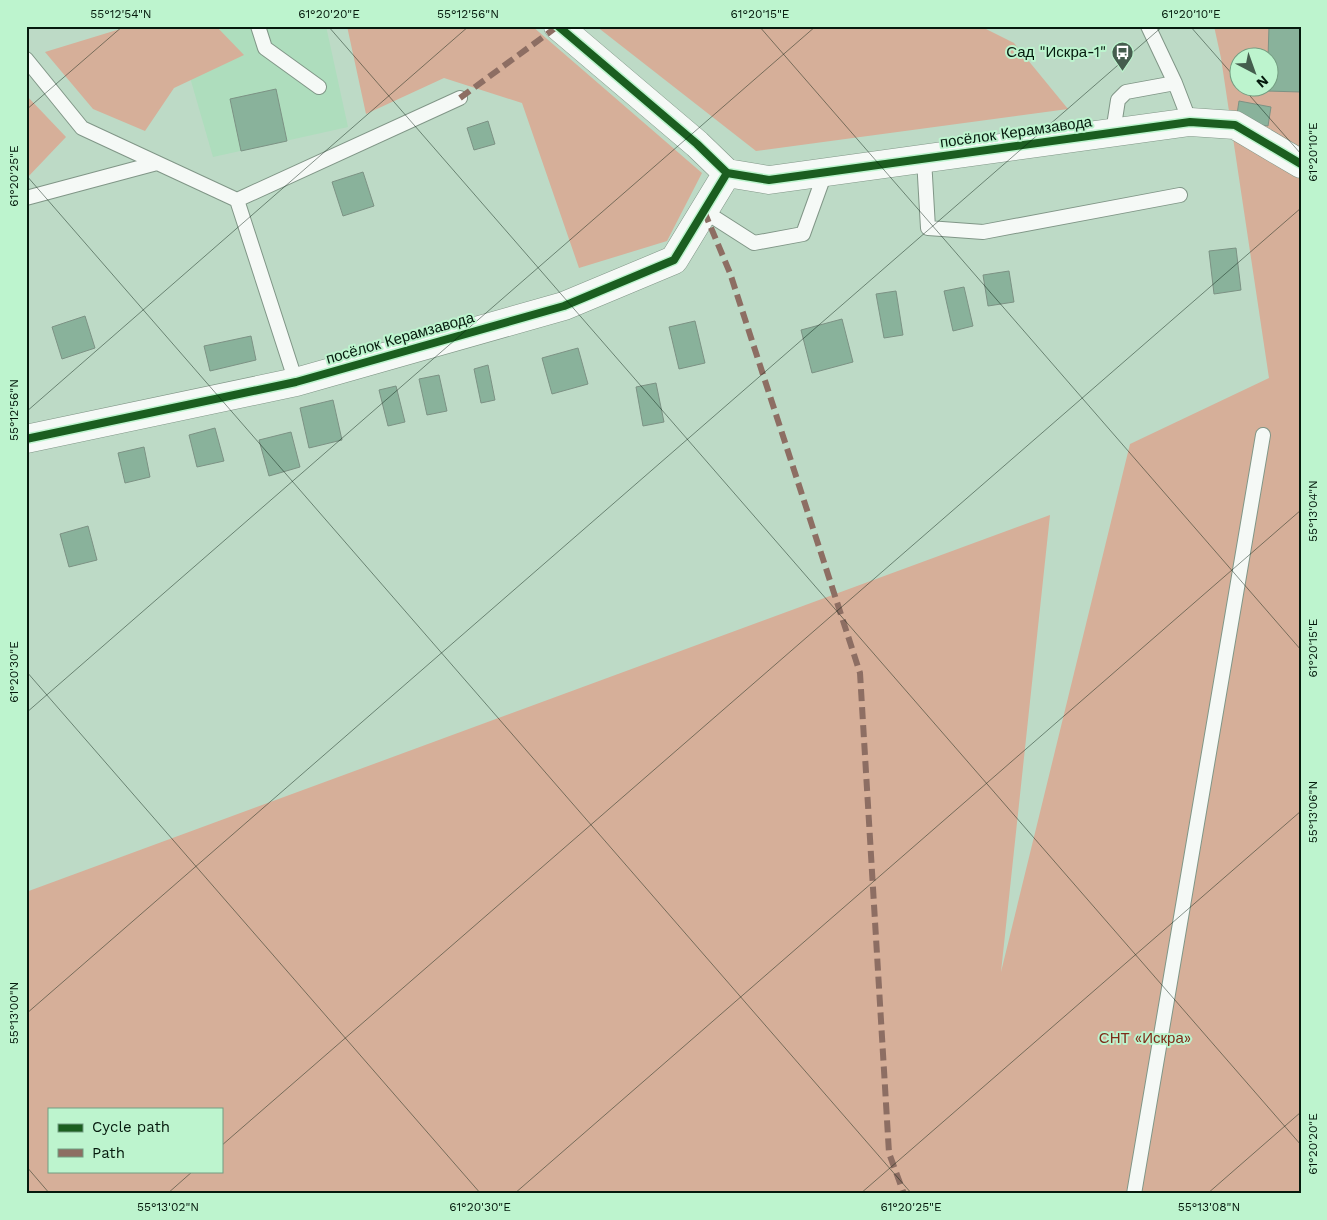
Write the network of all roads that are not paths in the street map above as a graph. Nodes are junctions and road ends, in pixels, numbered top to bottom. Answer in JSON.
{"nodes":[{"id":1,"x":258,"y":26,"type":"edge"},
{"id":2,"x":558,"y":26,"type":"edge"},
{"id":3,"x":1148,"y":26,"type":"edge"},
{"id":4,"x":26,"y":59,"type":"edge"},
{"id":5,"x":1175,"y":83,"type":"junction"},
{"id":6,"x":319,"y":87,"type":"dead end"},
{"id":7,"x":460,"y":98,"type":"dead end"},
{"id":8,"x":1190,"y":122,"type":"junction"},
{"id":9,"x":1113,"y":132,"type":"junction"},
{"id":10,"x":924,"y":159,"type":"junction"},
{"id":11,"x":157,"y":163,"type":"junction"},
{"id":12,"x":1301,"y":164,"type":"edge"},
{"id":13,"x":825,"y":172,"type":"junction"},
{"id":14,"x":727,"y":173,"type":"junction"},
{"id":15,"x":1180,"y":195,"type":"dead end"},
{"id":16,"x":26,"y":198,"type":"edge"},
{"id":17,"x":237,"y":200,"type":"junction"},
{"id":18,"x":704,"y":210,"type":"junction"},
{"id":19,"x":296,"y":382,"type":"junction"},
{"id":20,"x":1263,"y":435,"type":"dead end"},
{"id":21,"x":26,"y":439,"type":"edge"},
{"id":22,"x":1134,"y":1194,"type":"edge"}],
"edges":[{"from":1,"to":6,"type":"lane"},
{"from":2,"to":14,"type":"street"},
{"from":3,"to":5,"type":"lane"},
{"from":4,"to":11,"type":"lane"},
{"from":5,"to":8,"type":"lane"},
{"from":5,"to":9,"type":"lane"},
{"from":7,"to":17,"type":"lane"},
{"from":8,"to":9,"type":"street","name":"посёлок Керамзавода"},
{"from":8,"to":12,"type":"street","name":"посёлок Керамзавода"},
{"from":9,"to":10,"type":"street","name":"посёлок Керамзавода"},
{"from":10,"to":13,"type":"street","name":"посёлок Керамзавода"},
{"from":10,"to":15,"type":"lane"},
{"from":11,"to":16,"type":"lane"},
{"from":11,"to":17,"type":"lane"},
{"from":13,"to":14,"type":"street","name":"посёлок Керамзавода"},
{"from":13,"to":18,"type":"lane"},
{"from":14,"to":18,"type":"street","name":"посёлок Керамзавода"},
{"from":17,"to":19,"type":"lane"},
{"from":18,"to":19,"type":"street","name":"посёлок Керамзавода"},
{"from":19,"to":21,"type":"street","name":"посёлок Керамзавода"},
{"from":20,"to":22,"type":"lane"}]}
